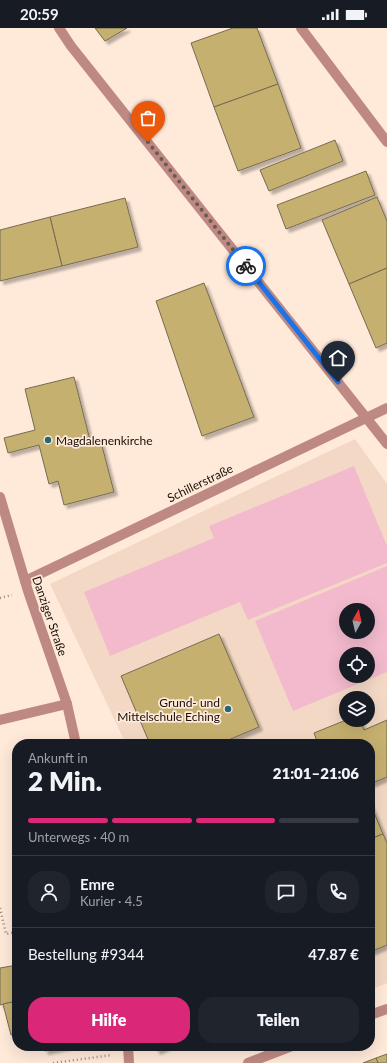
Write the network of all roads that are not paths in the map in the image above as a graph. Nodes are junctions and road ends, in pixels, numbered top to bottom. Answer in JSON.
{"nodes":[{"id":1,"x":60,"y":28,"type":"edge"},
{"id":2,"x":301,"y":28,"type":"edge"},
{"id":3,"x":387,"y":142,"type":"edge"},
{"id":4,"x":387,"y":408,"type":"edge"},
{"id":5,"x":366,"y":417,"type":"junction"},
{"id":6,"x":387,"y":444,"type":"edge"},
{"id":7,"x":0,"y":497,"type":"edge"},
{"id":8,"x":25,"y":581,"type":"junction"},
{"id":9,"x":67,"y":704,"type":"junction"},
{"id":10,"x":0,"y":720,"type":"edge"},
{"id":11,"x":75,"y":739,"type":"edge"},
{"id":12,"x":387,"y":1009,"type":"edge"},
{"id":13,"x":375,"y":1013,"type":"edge"},
{"id":14,"x":279,"y":1051,"type":"edge"},
{"id":15,"x":248,"y":1063,"type":"edge"}],
"edges":[{"from":1,"to":5,"type":"street"},
{"from":2,"to":3,"type":"street"},
{"from":4,"to":5,"type":"street","name":"Schillerstraße"},
{"from":5,"to":6,"type":"street"},
{"from":5,"to":8,"type":"street","name":"Schillerstraße"},
{"from":7,"to":8,"type":"street","name":"Danziger Straße"},
{"from":8,"to":9,"type":"street","name":"Danziger Straße"},
{"from":9,"to":10,"type":"street"},
{"from":9,"to":11,"type":"street","name":"Danziger Straße"},
{"from":12,"to":13,"type":"street"},
{"from":14,"to":15,"type":"street"}]}
